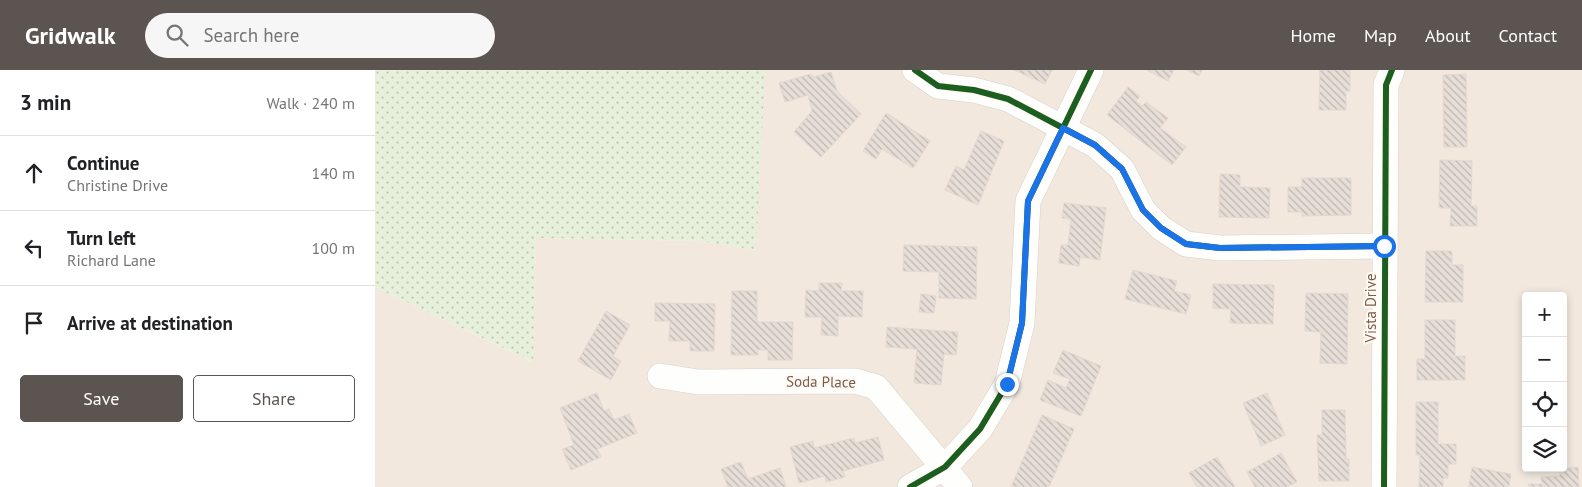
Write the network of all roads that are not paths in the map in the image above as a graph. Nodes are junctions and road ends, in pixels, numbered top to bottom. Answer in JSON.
{"nodes":[{"id":1,"x":915,"y":70,"type":"edge"},
{"id":2,"x":1091,"y":70,"type":"edge"},
{"id":3,"x":1392,"y":70,"type":"edge"},
{"id":4,"x":1063,"y":128,"type":"junction"},
{"id":5,"x":1384,"y":246,"type":"junction"},
{"id":6,"x":660,"y":376,"type":"dead end"},
{"id":7,"x":945,"y":468,"type":"junction"},
{"id":8,"x":910,"y":487,"type":"edge"},
{"id":9,"x":960,"y":487,"type":"edge"},
{"id":10,"x":1384,"y":487,"type":"edge"}],
"edges":[{"from":1,"to":4,"type":"street"},
{"from":2,"to":4,"type":"street"},
{"from":3,"to":5,"type":"street","name":"Vista Drive"},
{"from":4,"to":5,"type":"street"},
{"from":4,"to":7,"type":"street"},
{"from":5,"to":10,"type":"street","name":"Vista Drive"},
{"from":6,"to":7,"type":"street","name":"Soda Place"},
{"from":7,"to":8,"type":"street"},
{"from":7,"to":9,"type":"street","name":"Soda Place"}]}
